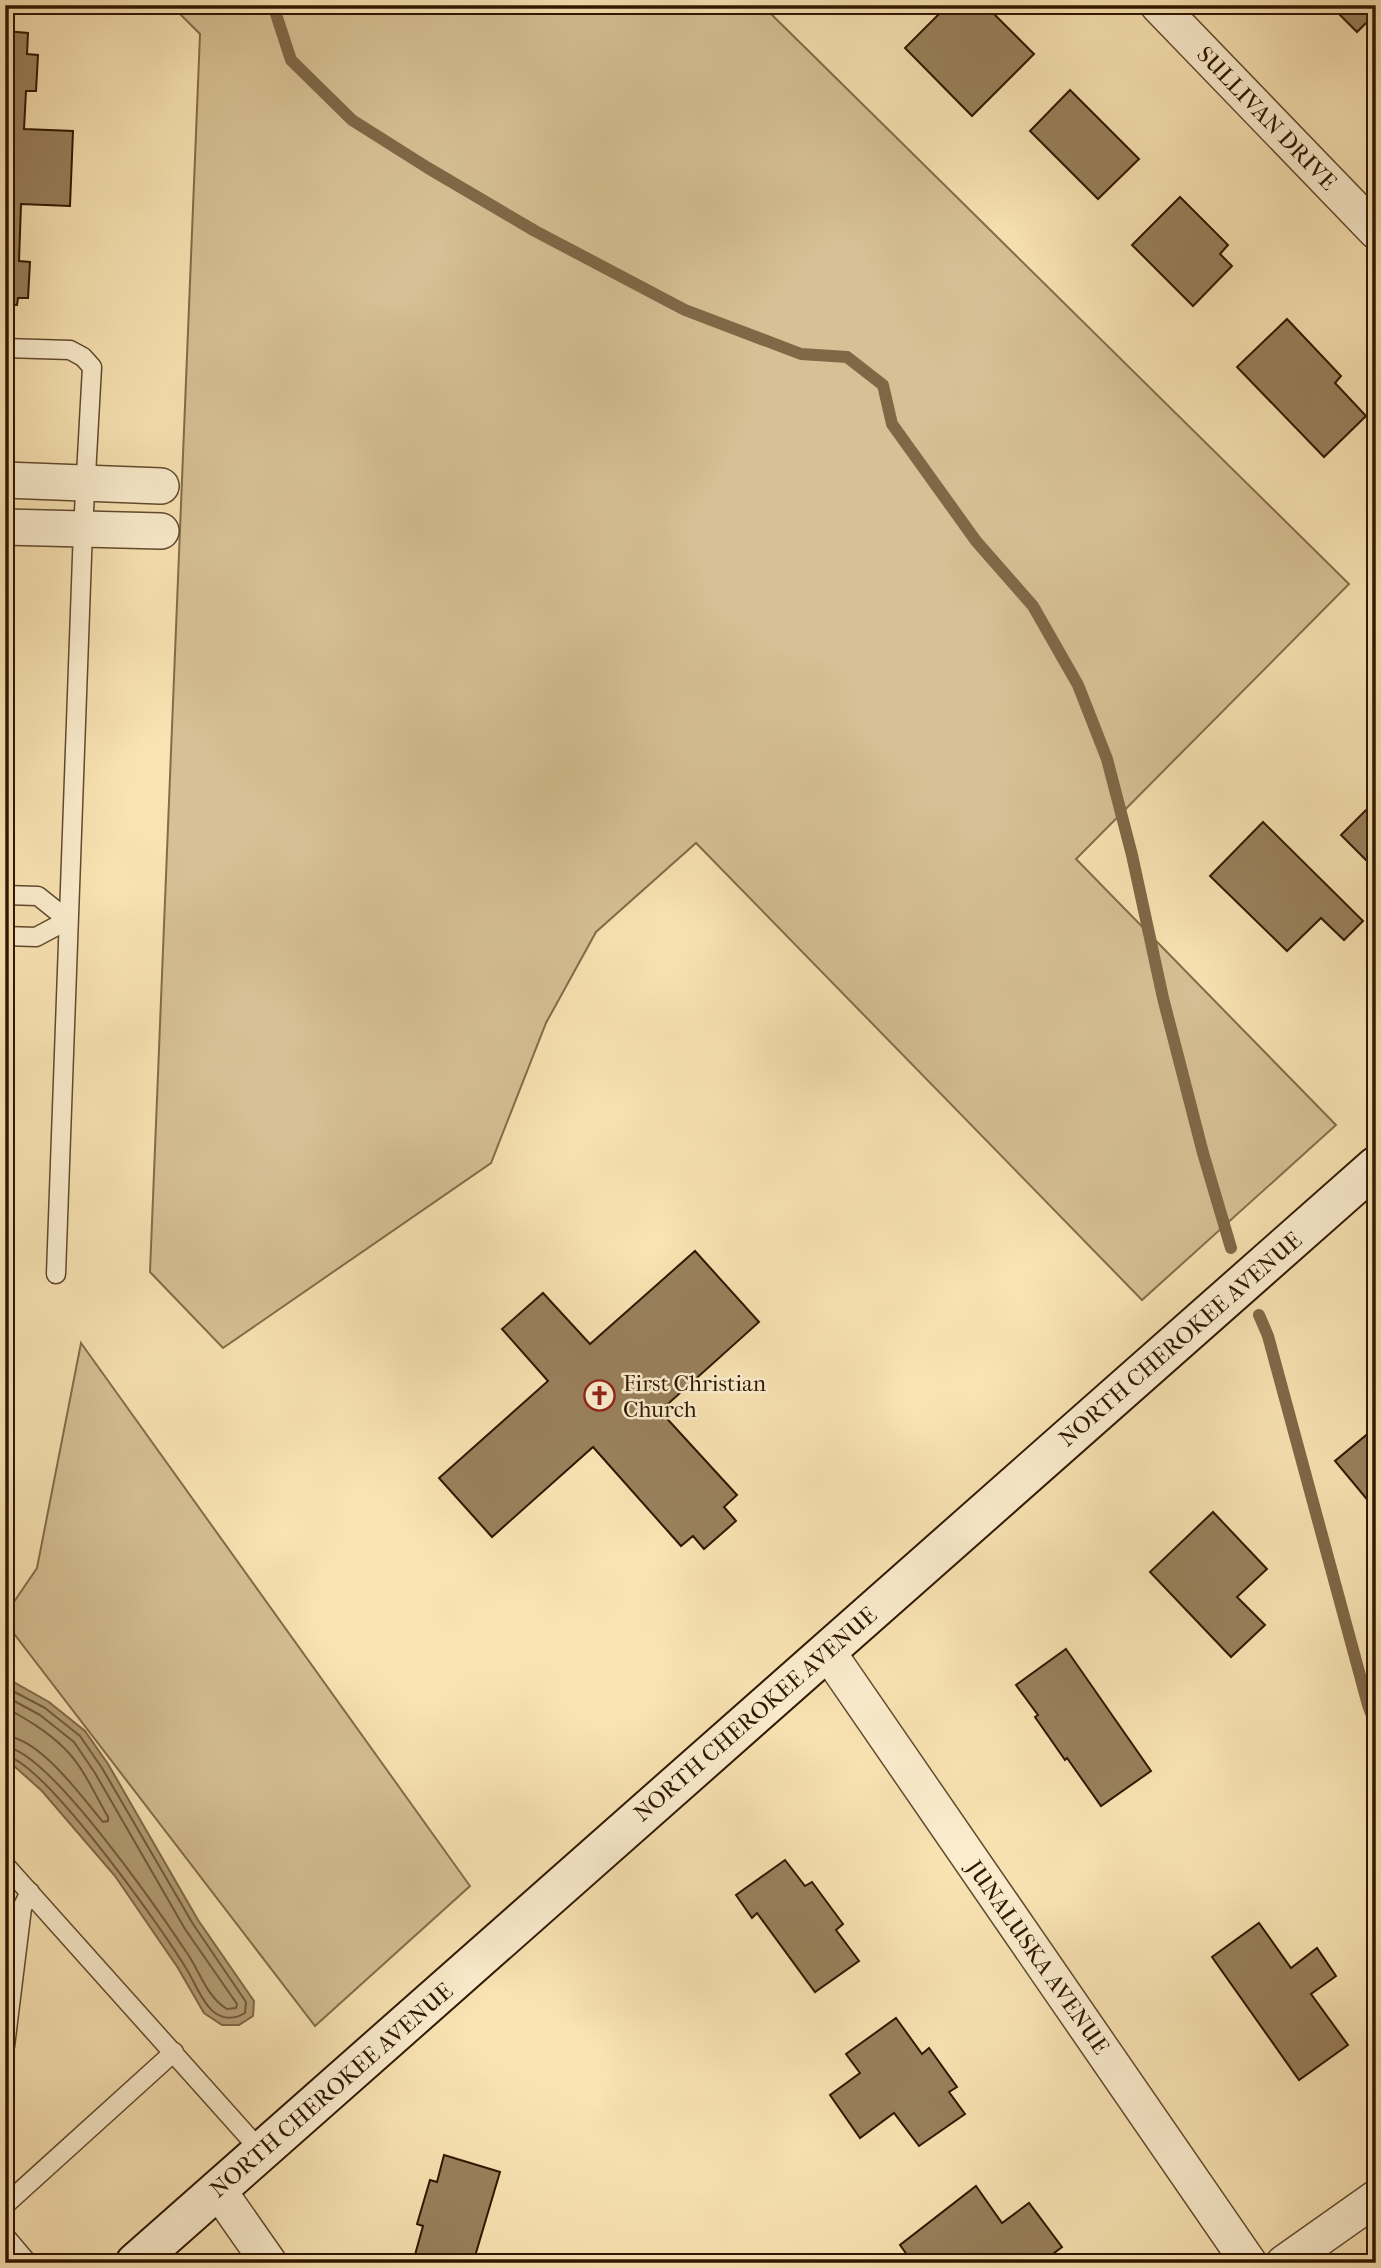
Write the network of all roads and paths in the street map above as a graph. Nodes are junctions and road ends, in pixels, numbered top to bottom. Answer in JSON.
{"nodes":[{"id":1,"x":1158,"y":5,"type":"edge"},
{"id":2,"x":1376,"y":231,"type":"edge"},
{"id":3,"x":5,"y":348,"type":"edge"},
{"id":4,"x":5,"y":480,"type":"edge"},
{"id":5,"x":85,"y":483,"type":"junction"},
{"id":6,"x":161,"y":486,"type":"dead end"},
{"id":7,"x":5,"y":527,"type":"edge"},
{"id":8,"x":83,"y":529,"type":"junction"},
{"id":9,"x":161,"y":531,"type":"dead end"},
{"id":10,"x":5,"y":895,"type":"edge"},
{"id":11,"x":68,"y":920,"type":"junction"},
{"id":12,"x":5,"y":936,"type":"edge"},
{"id":13,"x":1376,"y":1166,"type":"edge"},
{"id":14,"x":55,"y":1274,"type":"dead end"},
{"id":15,"x":827,"y":1651,"type":"junction"},
{"id":16,"x":5,"y":1865,"type":"edge"},
{"id":17,"x":30,"y":1892,"type":"junction"},
{"id":18,"x":5,"y":2046,"type":"edge"},
{"id":19,"x":174,"y":2052,"type":"junction"},
{"id":20,"x":261,"y":2151,"type":"junction"},
{"id":21,"x":218,"y":2190,"type":"junction"},
{"id":22,"x":1376,"y":2198,"type":"edge"},
{"id":23,"x":5,"y":2205,"type":"edge"},
{"id":24,"x":5,"y":2236,"type":"edge"},
{"id":25,"x":28,"y":2263,"type":"edge"},
{"id":26,"x":135,"y":2263,"type":"edge"},
{"id":27,"x":269,"y":2263,"type":"edge"},
{"id":28,"x":1249,"y":2263,"type":"edge"},
{"id":29,"x":1284,"y":2263,"type":"edge"}],
"edges":[{"from":1,"to":2,"type":"street","name":"SULLIVAN DRIVE"},
{"from":3,"to":5,"type":"lane"},
{"from":4,"to":5,"type":"street"},
{"from":5,"to":6,"type":"street"},
{"from":5,"to":8,"type":"lane"},
{"from":7,"to":8,"type":"street"},
{"from":8,"to":9,"type":"street"},
{"from":8,"to":11,"type":"lane"},
{"from":10,"to":11,"type":"lane"},
{"from":11,"to":12,"type":"lane"},
{"from":11,"to":14,"type":"lane"},
{"from":13,"to":15,"type":"street","name":"NORTH CHEROKEE AVENUE"},
{"from":15,"to":20,"type":"street","name":"NORTH CHEROKEE AVENUE"},
{"from":15,"to":28,"type":"street","name":"JUNALUSKA AVENUE"},
{"from":16,"to":17,"type":"lane"},
{"from":17,"to":18,"type":"lane"},
{"from":17,"to":19,"type":"lane"},
{"from":19,"to":20,"type":"lane"},
{"from":19,"to":23,"type":"lane"},
{"from":20,"to":21,"type":"street","name":"NORTH CHEROKEE AVENUE"},
{"from":21,"to":26,"type":"street","name":"NORTH CHEROKEE AVENUE"},
{"from":21,"to":27,"type":"street"},
{"from":22,"to":29,"type":"street"},
{"from":24,"to":25,"type":"lane"}]}
